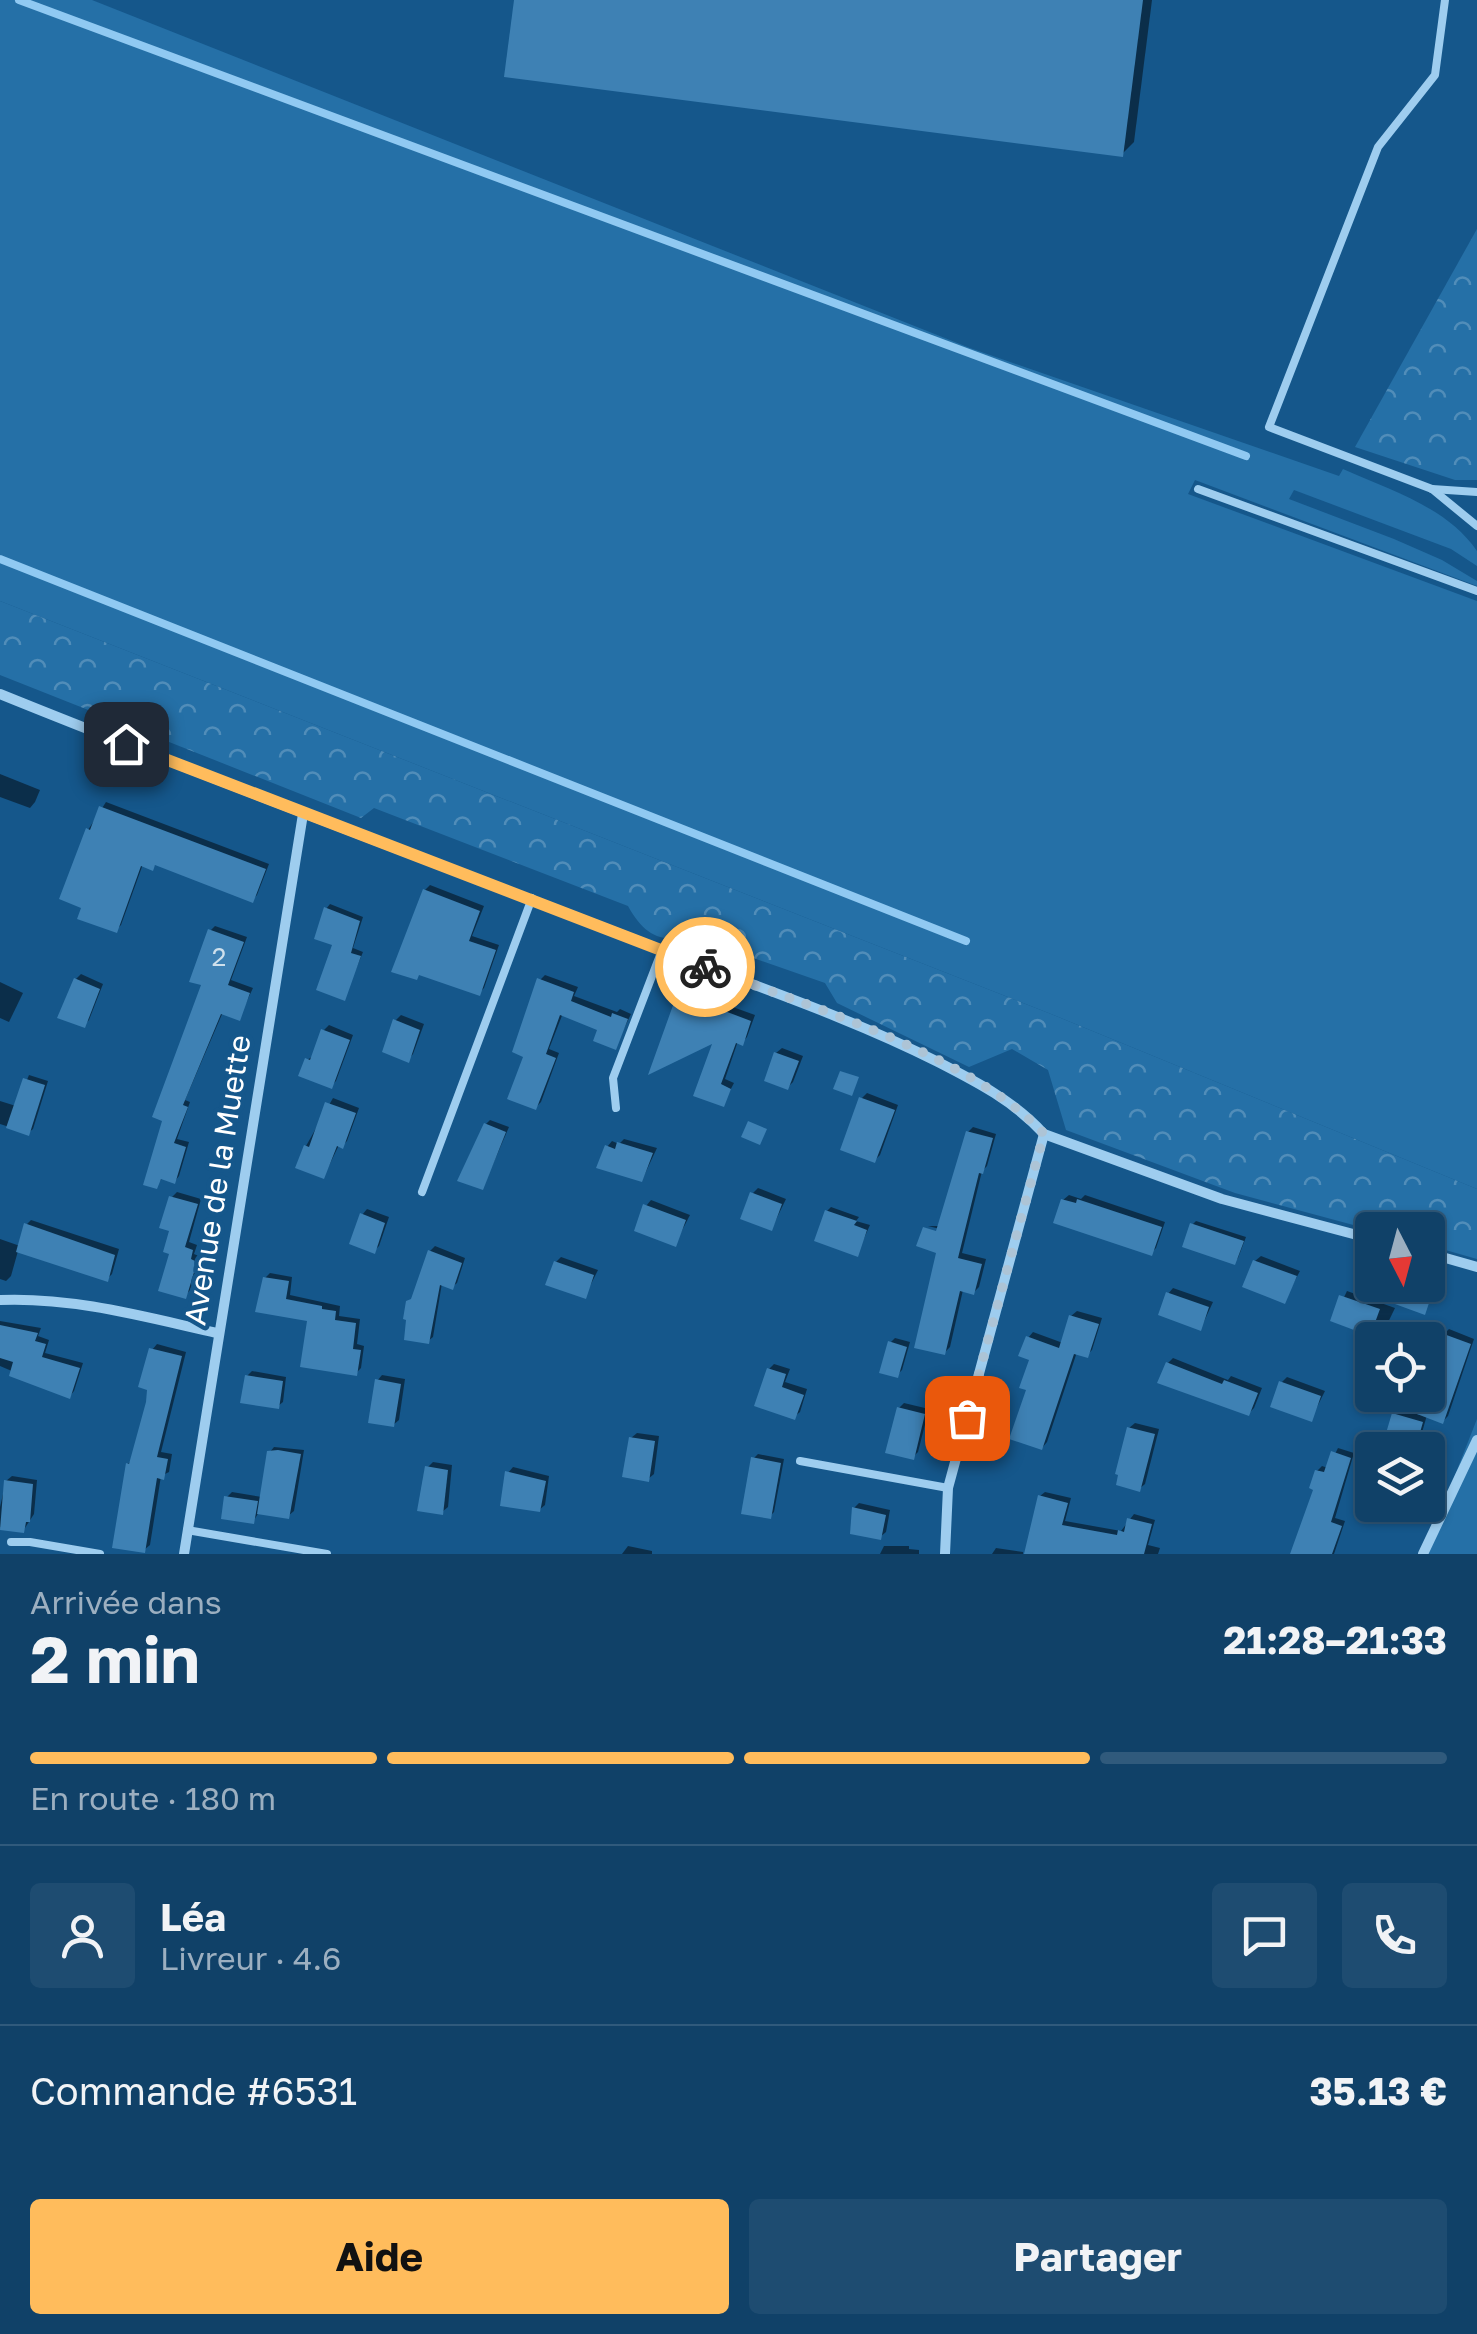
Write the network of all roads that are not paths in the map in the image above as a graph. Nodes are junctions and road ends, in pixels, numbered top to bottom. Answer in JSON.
{"nodes":[{"id":1,"x":1445,"y":0,"type":"edge"},
{"id":2,"x":1198,"y":489,"type":"dead end"},
{"id":3,"x":1432,"y":490,"type":"junction"},
{"id":4,"x":1477,"y":492,"type":"edge"},
{"id":5,"x":1477,"y":526,"type":"edge"},
{"id":6,"x":1477,"y":592,"type":"edge"},
{"id":7,"x":0,"y":694,"type":"edge"},
{"id":8,"x":303,"y":814,"type":"junction"},
{"id":9,"x":532,"y":898,"type":"junction"},
{"id":10,"x":662,"y":950,"type":"junction"},
{"id":11,"x":616,"y":1108,"type":"dead end"},
{"id":12,"x":1044,"y":1134,"type":"junction"},
{"id":13,"x":422,"y":1192,"type":"dead end"},
{"id":14,"x":1355,"y":1234,"type":"edge"},
{"id":15,"x":1445,"y":1259,"type":"edge"},
{"id":16,"x":1477,"y":1267,"type":"edge"},
{"id":17,"x":0,"y":1300,"type":"edge"},
{"id":18,"x":217,"y":1333,"type":"junction"},
{"id":19,"x":1477,"y":1440,"type":"edge"},
{"id":20,"x":800,"y":1462,"type":"dead end"},
{"id":21,"x":948,"y":1488,"type":"junction"},
{"id":22,"x":187,"y":1530,"type":"junction"},
{"id":23,"x":11,"y":1542,"type":"dead end"},
{"id":24,"x":100,"y":1554,"type":"edge"},
{"id":25,"x":184,"y":1554,"type":"edge"},
{"id":26,"x":328,"y":1554,"type":"edge"},
{"id":27,"x":945,"y":1554,"type":"edge"},
{"id":28,"x":1423,"y":1554,"type":"edge"}],
"edges":[{"from":1,"to":3,"type":"lane"},
{"from":2,"to":6,"type":"lane"},
{"from":3,"to":4,"type":"lane"},
{"from":3,"to":5,"type":"lane"},
{"from":7,"to":8,"type":"street"},
{"from":8,"to":9,"type":"street"},
{"from":8,"to":18,"type":"street","name":"Avenue de la Muette"},
{"from":9,"to":10,"type":"street"},
{"from":9,"to":13,"type":"lane"},
{"from":10,"to":11,"type":"lane"},
{"from":10,"to":12,"type":"street"},
{"from":12,"to":14,"type":"street"},
{"from":12,"to":21,"type":"street"},
{"from":15,"to":16,"type":"street"},
{"from":17,"to":18,"type":"street"},
{"from":18,"to":22,"type":"street","name":"Avenue de la Muette"},
{"from":19,"to":28,"type":"street"},
{"from":20,"to":21,"type":"lane"},
{"from":21,"to":27,"type":"street"},
{"from":22,"to":25,"type":"street","name":"Avenue de la Muette"},
{"from":22,"to":26,"type":"lane"},
{"from":23,"to":24,"type":"lane"}]}
